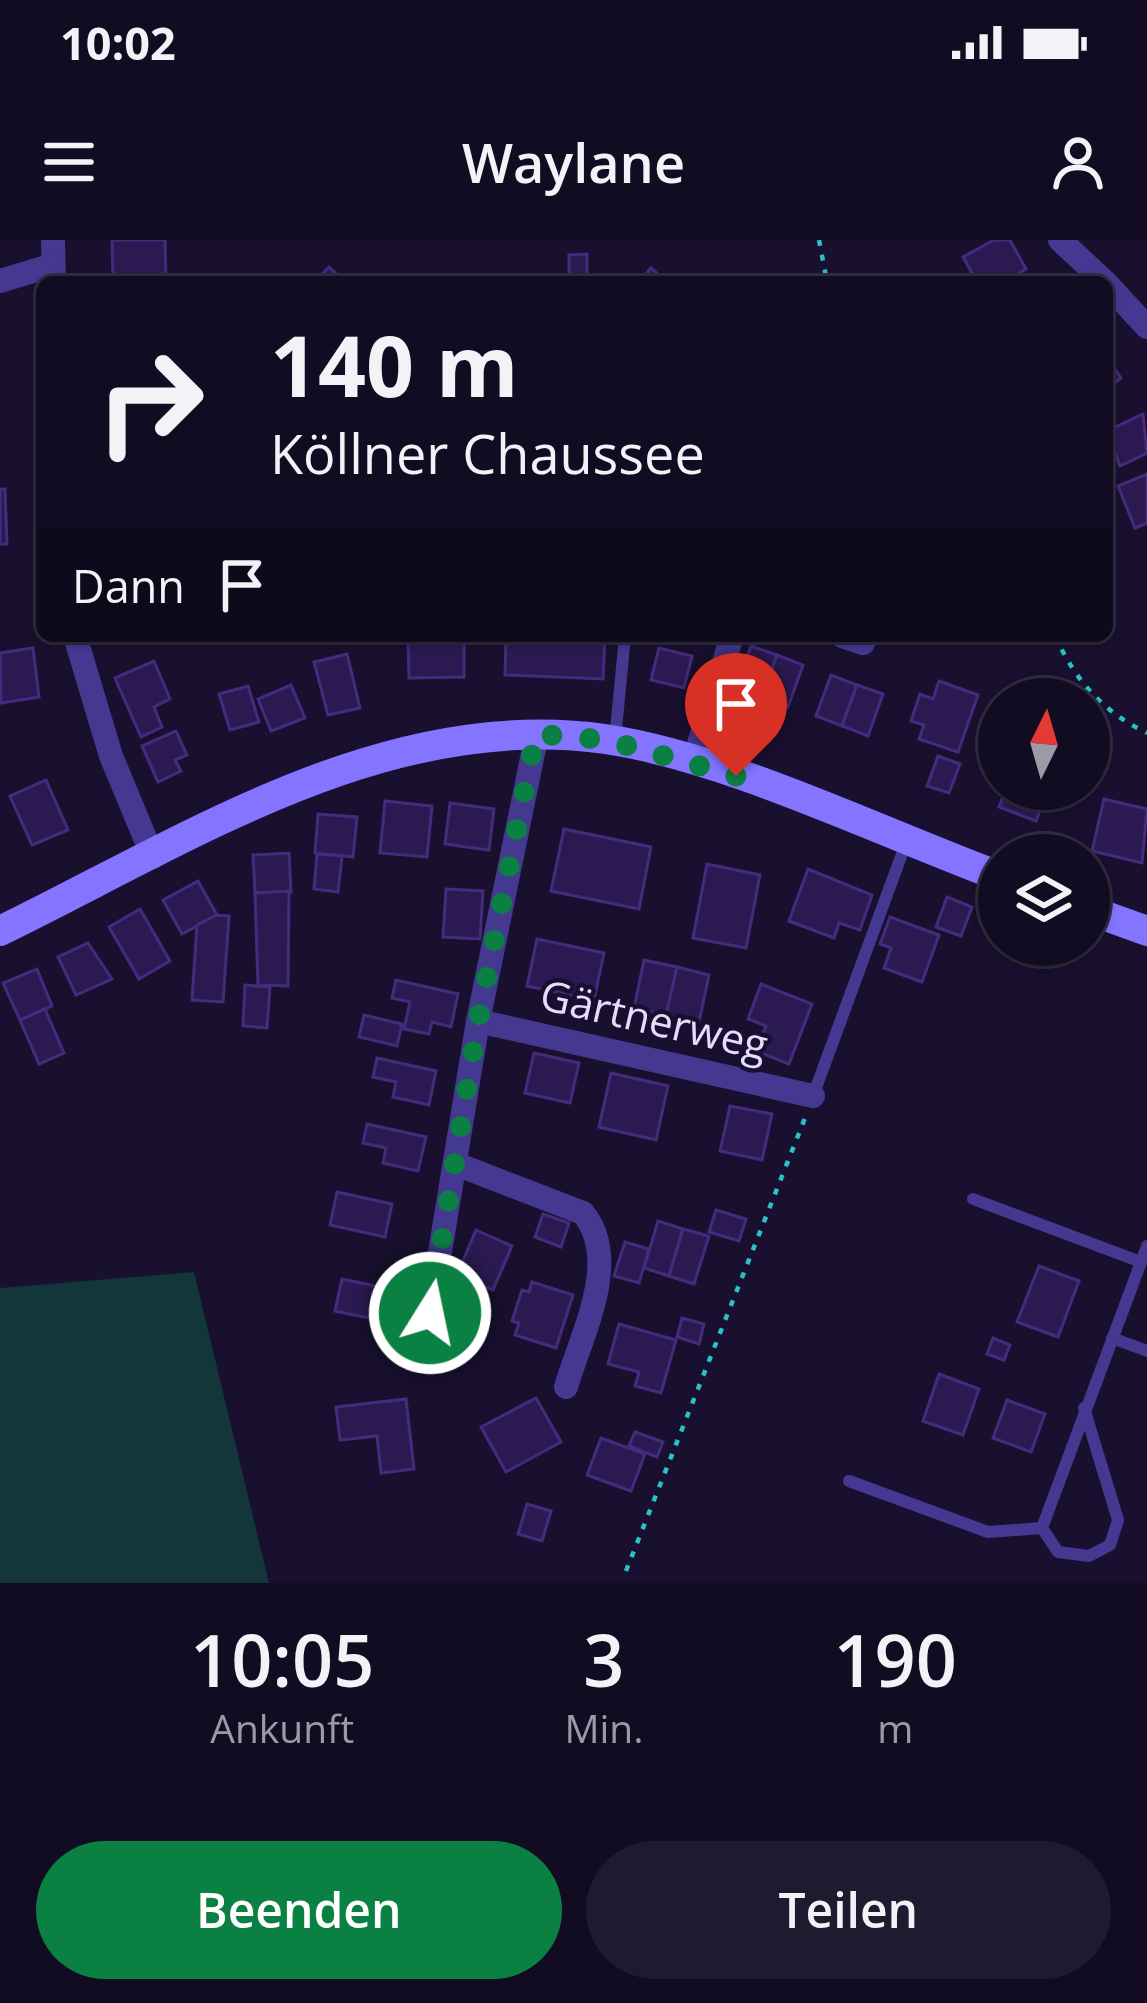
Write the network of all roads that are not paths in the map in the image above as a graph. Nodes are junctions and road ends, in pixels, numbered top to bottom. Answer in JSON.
{"nodes":[{"id":1,"x":1060,"y":240,"type":"edge"},
{"id":2,"x":53,"y":262,"type":"edge"},
{"id":3,"x":1099,"y":276,"type":"edge"},
{"id":4,"x":0,"y":281,"type":"edge"},
{"id":5,"x":1113,"y":291,"type":"edge"},
{"id":6,"x":1147,"y":327,"type":"edge"},
{"id":7,"x":77,"y":642,"type":"edge"},
{"id":8,"x":624,"y":642,"type":"edge"},
{"id":9,"x":730,"y":642,"type":"edge"},
{"id":10,"x":536,"y":734,"type":"junction"},
{"id":11,"x":615,"y":742,"type":"junction"},
{"id":12,"x":694,"y":760,"type":"junction"},
{"id":13,"x":907,"y":842,"type":"junction"},
{"id":14,"x":153,"y":857,"type":"junction"},
{"id":15,"x":978,"y":868,"type":"edge"},
{"id":16,"x":1110,"y":918,"type":"edge"},
{"id":17,"x":1147,"y":931,"type":"edge"},
{"id":18,"x":0,"y":932,"type":"edge"},
{"id":19,"x":478,"y":1021,"type":"junction"},
{"id":20,"x":813,"y":1096,"type":"joint"},
{"id":21,"x":457,"y":1164,"type":"junction"},
{"id":22,"x":973,"y":1199,"type":"dead end"},
{"id":23,"x":1147,"y":1246,"type":"edge"},
{"id":24,"x":1141,"y":1262,"type":"junction"},
{"id":25,"x":430,"y":1313,"type":"dead end"},
{"id":26,"x":1112,"y":1337,"type":"junction"},
{"id":27,"x":1147,"y":1351,"type":"edge"},
{"id":28,"x":566,"y":1387,"type":"dead end"},
{"id":29,"x":1084,"y":1408,"type":"junction"},
{"id":30,"x":849,"y":1481,"type":"dead end"},
{"id":31,"x":1042,"y":1528,"type":"junction"}],
"edges":[{"from":1,"to":3,"type":"street"},
{"from":2,"to":4,"type":"street"},
{"from":5,"to":6,"type":"street"},
{"from":7,"to":14,"type":"street"},
{"from":8,"to":11,"type":"lane"},
{"from":9,"to":12,"type":"street"},
{"from":10,"to":11,"type":"street"},
{"from":10,"to":14,"type":"street"},
{"from":10,"to":19,"type":"street"},
{"from":11,"to":12,"type":"street"},
{"from":12,"to":13,"type":"street"},
{"from":13,"to":15,"type":"street"},
{"from":13,"to":20,"type":"lane"},
{"from":14,"to":18,"type":"street"},
{"from":16,"to":17,"type":"street"},
{"from":19,"to":20,"type":"street","name":"Gärtnerweg"},
{"from":19,"to":21,"type":"street"},
{"from":21,"to":25,"type":"street"},
{"from":21,"to":28,"type":"street"},
{"from":22,"to":24,"type":"lane"},
{"from":23,"to":24,"type":"lane"},
{"from":24,"to":26,"type":"lane"},
{"from":26,"to":27,"type":"lane"},
{"from":26,"to":29,"type":"lane"},
{"from":29,"to":31,"type":"lane"},
{"from":29,"to":31,"type":"lane"},
{"from":30,"to":31,"type":"lane"}]}
